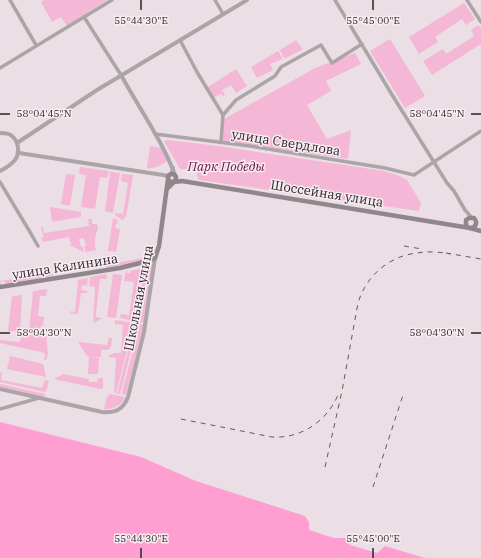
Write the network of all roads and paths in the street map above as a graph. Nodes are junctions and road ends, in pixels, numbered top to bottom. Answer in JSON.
{"nodes":[{"id":1,"x":10,"y":0,"type":"edge"},
{"id":2,"x":112,"y":0,"type":"edge"},
{"id":3,"x":215,"y":0,"type":"edge"},
{"id":4,"x":247,"y":0,"type":"edge"},
{"id":5,"x":335,"y":0,"type":"edge"},
{"id":6,"x":467,"y":0,"type":"edge"},
{"id":7,"x":223,"y":14,"type":"junction"},
{"id":8,"x":84,"y":17,"type":"junction"},
{"id":9,"x":481,"y":21,"type":"edge"},
{"id":10,"x":180,"y":40,"type":"junction"},
{"id":11,"x":362,"y":44,"type":"junction"},
{"id":12,"x":36,"y":45,"type":"junction"},
{"id":13,"x":0,"y":68,"type":"edge"},
{"id":14,"x":121,"y":75,"type":"junction"},
{"id":15,"x":224,"y":115,"type":"junction"},
{"id":16,"x":481,"y":131,"type":"edge"},
{"id":17,"x":0,"y":132,"type":"edge"},
{"id":18,"x":155,"y":134,"type":"junction"},
{"id":19,"x":221,"y":142,"type":"junction"},
{"id":20,"x":17,"y":143,"type":"junction"},
{"id":21,"x":18,"y":153,"type":"junction"},
{"id":22,"x":434,"y":161,"type":"junction"},
{"id":23,"x":173,"y":168,"type":"junction"},
{"id":24,"x":0,"y":171,"type":"edge"},
{"id":25,"x":175,"y":176,"type":"junction"},
{"id":26,"x":169,"y":177,"type":"junction"},
{"id":27,"x":182,"y":180,"type":"junction"},
{"id":28,"x":0,"y":182,"type":"edge"},
{"id":29,"x":174,"y":182,"type":"junction"},
{"id":30,"x":168,"y":188,"type":"junction"},
{"id":31,"x":2,"y":189,"type":"edge"},
{"id":32,"x":465,"y":210,"type":"junction"},
{"id":33,"x":474,"y":219,"type":"junction"},
{"id":34,"x":466,"y":220,"type":"junction"},
{"id":35,"x":481,"y":223,"type":"edge"},
{"id":36,"x":459,"y":226,"type":"junction"},
{"id":37,"x":469,"y":228,"type":"junction"},
{"id":38,"x":481,"y":231,"type":"edge"},
{"id":39,"x":38,"y":246,"type":"dead end"},
{"id":40,"x":155,"y":258,"type":"junction"},
{"id":41,"x":0,"y":287,"type":"edge"},
{"id":42,"x":0,"y":389,"type":"edge"},
{"id":43,"x":39,"y":398,"type":"junction"},
{"id":44,"x":0,"y":409,"type":"edge"}],
"edges":[{"from":1,"to":12,"type":"street"},
{"from":2,"to":8,"type":"street"},
{"from":3,"to":7,"type":"street"},
{"from":4,"to":7,"type":"street"},
{"from":5,"to":11,"type":"street"},
{"from":6,"to":9,"type":"street"},
{"from":7,"to":10,"type":"street"},
{"from":8,"to":12,"type":"street"},
{"from":8,"to":14,"type":"street"},
{"from":10,"to":14,"type":"street"},
{"from":10,"to":15,"type":"street"},
{"from":11,"to":15,"type":"street"},
{"from":11,"to":22,"type":"street"},
{"from":12,"to":13,"type":"street"},
{"from":14,"to":18,"type":"street"},
{"from":14,"to":20,"type":"street"},
{"from":15,"to":19,"type":"street"},
{"from":16,"to":22,"type":"street"},
{"from":17,"to":20,"type":"street"},
{"from":18,"to":19,"type":"street","name":"улица Свердлова"},
{"from":18,"to":23,"type":"street"},
{"from":19,"to":22,"type":"street","name":"улица Свердлова"},
{"from":20,"to":21,"type":"street"},
{"from":21,"to":24,"type":"street"},
{"from":21,"to":26,"type":"street"},
{"from":22,"to":32,"type":"street"},
{"from":23,"to":25,"type":"street"},
{"from":23,"to":26,"type":"street"},
{"from":25,"to":26,"type":"main road"},
{"from":25,"to":27,"type":"main road"},
{"from":25,"to":29,"type":"main road"},
{"from":26,"to":29,"type":"main road"},
{"from":26,"to":30,"type":"main road","name":"Школьная улица"},
{"from":27,"to":29,"type":"main road"},
{"from":27,"to":36,"type":"main road","name":"Шоссейная улица"},
{"from":28,"to":31,"type":"street"},
{"from":29,"to":30,"type":"main road"},
{"from":30,"to":40,"type":"main road","name":"Школьная улица"},
{"from":31,"to":39,"type":"street"},
{"from":32,"to":33,"type":"street"},
{"from":32,"to":34,"type":"street"},
{"from":33,"to":34,"type":"main road"},
{"from":33,"to":35,"type":"main road"},
{"from":33,"to":37,"type":"main road"},
{"from":34,"to":36,"type":"main road"},
{"from":34,"to":37,"type":"main road"},
{"from":36,"to":37,"type":"main road","name":"Шоссейная улица"},
{"from":37,"to":38,"type":"main road","name":"Шоссейная улица"},
{"from":40,"to":41,"type":"main road","name":"улица Калинина"},
{"from":40,"to":43,"type":"street","name":"Школьная улица"},
{"from":42,"to":43,"type":"street"},
{"from":43,"to":44,"type":"street"}]}
